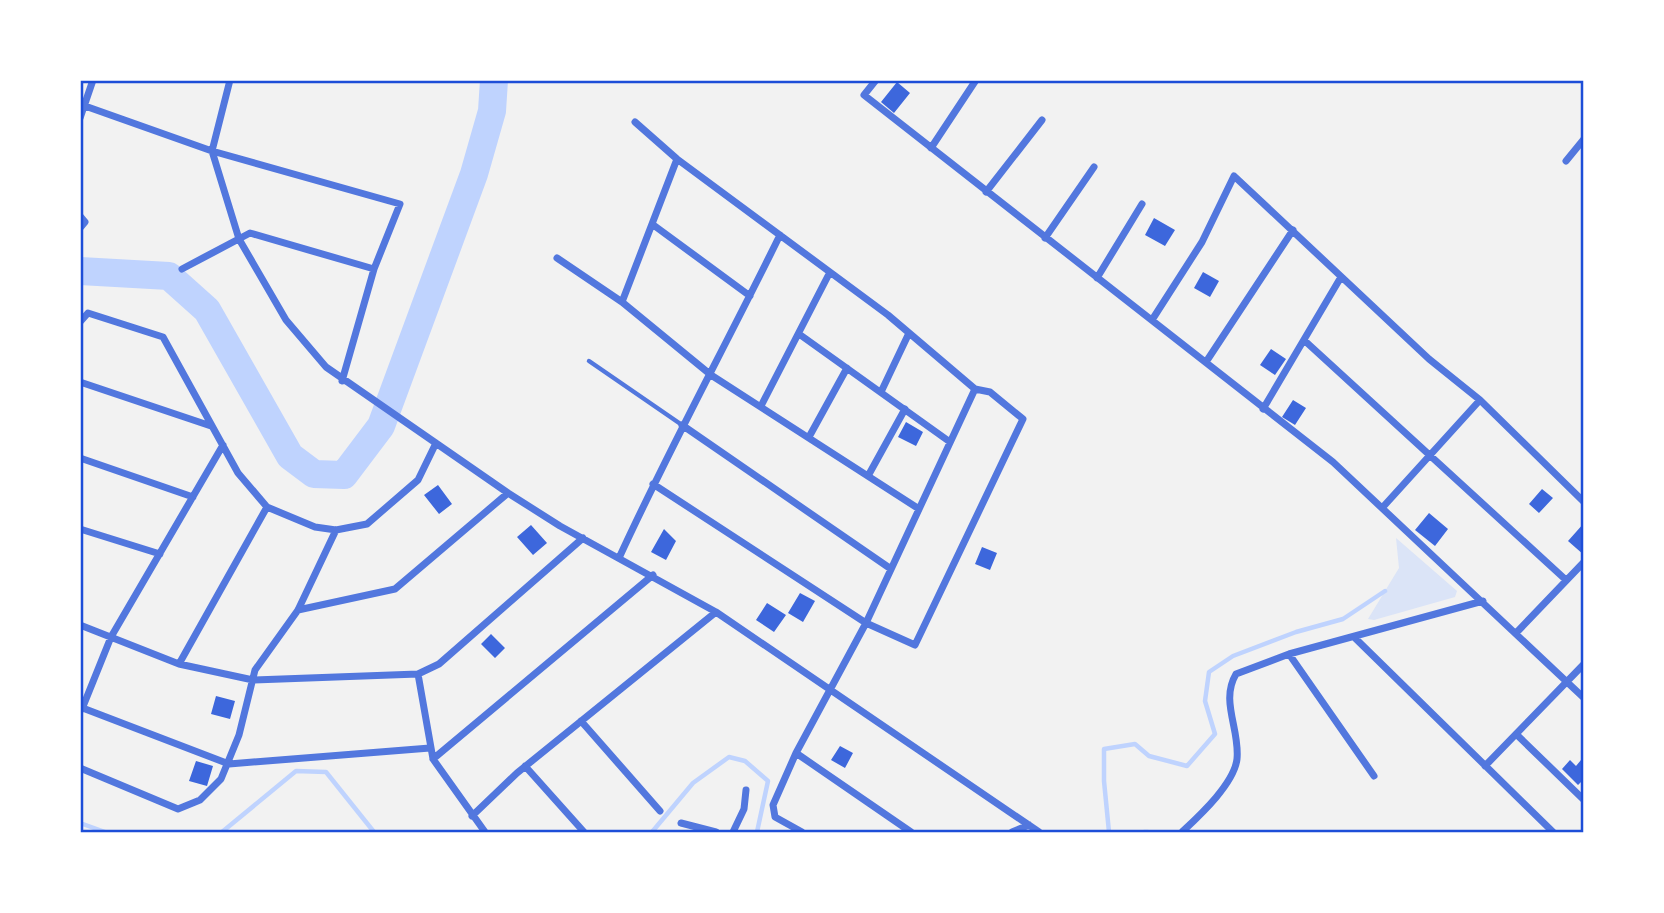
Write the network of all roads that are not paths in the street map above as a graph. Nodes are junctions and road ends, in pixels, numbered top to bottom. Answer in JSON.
{"nodes":[{"id":1,"x":93,"y":80,"type":"edge"},
{"id":2,"x":230,"y":80,"type":"edge"},
{"id":3,"x":876,"y":80,"type":"edge"},
{"id":4,"x":976,"y":80,"type":"edge"},
{"id":5,"x":85,"y":106,"type":"junction"},
{"id":6,"x":80,"y":118,"type":"edge"},
{"id":7,"x":1042,"y":120,"type":"dead end"},
{"id":8,"x":635,"y":122,"type":"dead end"},
{"id":9,"x":1584,"y":139,"type":"edge"},
{"id":10,"x":931,"y":148,"type":"junction"},
{"id":11,"x":212,"y":151,"type":"junction"},
{"id":12,"x":677,"y":159,"type":"junction"},
{"id":13,"x":1566,"y":161,"type":"dead end"},
{"id":14,"x":1094,"y":167,"type":"dead end"},
{"id":15,"x":986,"y":192,"type":"junction"},
{"id":16,"x":1142,"y":204,"type":"dead end"},
{"id":17,"x":80,"y":216,"type":"edge"},
{"id":18,"x":652,"y":224,"type":"junction"},
{"id":19,"x":80,"y":228,"type":"edge"},
{"id":20,"x":1293,"y":230,"type":"junction"},
{"id":21,"x":780,"y":235,"type":"junction"},
{"id":22,"x":1045,"y":238,"type":"junction"},
{"id":23,"x":239,"y":239,"type":"junction"},
{"id":24,"x":557,"y":258,"type":"dead end"},
{"id":25,"x":374,"y":269,"type":"junction"},
{"id":26,"x":182,"y":270,"type":"dead end"},
{"id":27,"x":830,"y":272,"type":"junction"},
{"id":28,"x":1340,"y":277,"type":"junction"},
{"id":29,"x":1097,"y":278,"type":"junction"},
{"id":30,"x":750,"y":296,"type":"junction"},
{"id":31,"x":622,"y":302,"type":"junction"},
{"id":32,"x":1152,"y":320,"type":"junction"},
{"id":33,"x":80,"y":322,"type":"edge"},
{"id":34,"x":909,"y":333,"type":"junction"},
{"id":35,"x":799,"y":334,"type":"junction"},
{"id":36,"x":1305,"y":341,"type":"junction"},
{"id":37,"x":589,"y":361,"type":"dead end"},
{"id":38,"x":1206,"y":362,"type":"junction"},
{"id":39,"x":846,"y":368,"type":"junction"},
{"id":40,"x":711,"y":375,"type":"junction"},
{"id":41,"x":342,"y":381,"type":"junction"},
{"id":42,"x":80,"y":382,"type":"edge"},
{"id":43,"x":975,"y":389,"type":"junction"},
{"id":44,"x":881,"y":392,"type":"junction"},
{"id":45,"x":1480,"y":400,"type":"junction"},
{"id":46,"x":761,"y":407,"type":"junction"},
{"id":47,"x":905,"y":409,"type":"junction"},
{"id":48,"x":1264,"y":409,"type":"junction"},
{"id":49,"x":682,"y":425,"type":"junction"},
{"id":50,"x":211,"y":426,"type":"junction"},
{"id":51,"x":809,"y":437,"type":"junction"},
{"id":52,"x":950,"y":442,"type":"junction"},
{"id":53,"x":436,"y":443,"type":"junction"},
{"id":54,"x":223,"y":445,"type":"junction"},
{"id":55,"x":1431,"y":456,"type":"junction"},
{"id":56,"x":82,"y":458,"type":"edge"},
{"id":57,"x":80,"y":470,"type":"edge"},
{"id":58,"x":868,"y":476,"type":"junction"},
{"id":59,"x":653,"y":484,"type":"junction"},
{"id":60,"x":508,"y":493,"type":"junction"},
{"id":61,"x":193,"y":497,"type":"junction"},
{"id":62,"x":1584,"y":502,"type":"edge"},
{"id":63,"x":267,"y":507,"type":"junction"},
{"id":64,"x":1382,"y":508,"type":"junction"},
{"id":65,"x":919,"y":509,"type":"junction"},
{"id":66,"x":80,"y":529,"type":"edge"},
{"id":67,"x":336,"y":530,"type":"junction"},
{"id":68,"x":583,"y":538,"type":"junction"},
{"id":69,"x":160,"y":554,"type":"junction"},
{"id":70,"x":619,"y":558,"type":"junction"},
{"id":71,"x":1584,"y":562,"type":"edge"},
{"id":72,"x":891,"y":569,"type":"junction"},
{"id":73,"x":653,"y":575,"type":"junction"},
{"id":74,"x":1566,"y":580,"type":"junction"},
{"id":75,"x":1483,"y":601,"type":"junction"},
{"id":76,"x":298,"y":610,"type":"junction"},
{"id":77,"x":716,"y":612,"type":"junction"},
{"id":78,"x":866,"y":623,"type":"junction"},
{"id":79,"x":80,"y":625,"type":"edge"},
{"id":80,"x":1517,"y":632,"type":"junction"},
{"id":81,"x":111,"y":638,"type":"junction"},
{"id":82,"x":1355,"y":638,"type":"junction"},
{"id":83,"x":1289,"y":654,"type":"junction"},
{"id":84,"x":179,"y":664,"type":"junction"},
{"id":85,"x":1584,"y":664,"type":"edge"},
{"id":86,"x":418,"y":674,"type":"junction"},
{"id":87,"x":253,"y":680,"type":"junction"},
{"id":88,"x":1566,"y":682,"type":"junction"},
{"id":89,"x":833,"y":689,"type":"junction"},
{"id":90,"x":1584,"y":698,"type":"edge"},
{"id":91,"x":81,"y":709,"type":"edge"},
{"id":92,"x":581,"y":721,"type":"junction"},
{"id":93,"x":1516,"y":734,"type":"junction"},
{"id":94,"x":430,"y":748,"type":"junction"},
{"id":95,"x":796,"y":753,"type":"junction"},
{"id":96,"x":433,"y":759,"type":"junction"},
{"id":97,"x":229,"y":764,"type":"junction"},
{"id":98,"x":1485,"y":765,"type":"junction"},
{"id":99,"x":525,"y":766,"type":"junction"},
{"id":100,"x":80,"y":768,"type":"edge"},
{"id":101,"x":1374,"y":776,"type":"dead end"},
{"id":102,"x":746,"y":790,"type":"dead end"},
{"id":103,"x":1584,"y":800,"type":"edge"},
{"id":104,"x":660,"y":811,"type":"dead end"},
{"id":105,"x":472,"y":816,"type":"junction"},
{"id":106,"x":681,"y":823,"type":"dead end"},
{"id":107,"x":1029,"y":825,"type":"junction"},
{"id":108,"x":485,"y":832,"type":"edge"},
{"id":109,"x":584,"y":832,"type":"edge"},
{"id":110,"x":716,"y":832,"type":"edge"},
{"id":111,"x":733,"y":832,"type":"edge"},
{"id":112,"x":802,"y":832,"type":"edge"},
{"id":113,"x":912,"y":832,"type":"edge"},
{"id":114,"x":1012,"y":832,"type":"edge"},
{"id":115,"x":1038,"y":832,"type":"edge"},
{"id":116,"x":1182,"y":832,"type":"edge"},
{"id":117,"x":1553,"y":832,"type":"edge"}],
"edges":[{"from":1,"to":5,"type":"street"},
{"from":2,"to":11,"type":"street"},
{"from":3,"to":10,"type":"street"},
{"from":4,"to":10,"type":"street"},
{"from":5,"to":6,"type":"street"},
{"from":5,"to":11,"type":"street"},
{"from":7,"to":15,"type":"street"},
{"from":8,"to":12,"type":"street"},
{"from":9,"to":13,"type":"street"},
{"from":10,"to":15,"type":"street"},
{"from":11,"to":23,"type":"street"},
{"from":11,"to":25,"type":"street"},
{"from":12,"to":18,"type":"street"},
{"from":12,"to":21,"type":"street"},
{"from":14,"to":22,"type":"street"},
{"from":15,"to":22,"type":"street"},
{"from":16,"to":29,"type":"street"},
{"from":17,"to":19,"type":"street"},
{"from":18,"to":30,"type":"street"},
{"from":18,"to":31,"type":"street"},
{"from":20,"to":28,"type":"street"},
{"from":20,"to":32,"type":"street"},
{"from":20,"to":38,"type":"street"},
{"from":21,"to":27,"type":"street"},
{"from":21,"to":30,"type":"street"},
{"from":22,"to":29,"type":"street"},
{"from":23,"to":25,"type":"street"},
{"from":23,"to":26,"type":"street"},
{"from":23,"to":41,"type":"street"},
{"from":24,"to":31,"type":"street"},
{"from":25,"to":41,"type":"street"},
{"from":27,"to":34,"type":"street"},
{"from":27,"to":35,"type":"street"},
{"from":28,"to":36,"type":"street"},
{"from":28,"to":45,"type":"street"},
{"from":29,"to":32,"type":"street"},
{"from":30,"to":40,"type":"street"},
{"from":31,"to":40,"type":"street"},
{"from":32,"to":38,"type":"street"},
{"from":33,"to":50,"type":"street"},
{"from":34,"to":43,"type":"street"},
{"from":34,"to":44,"type":"street"},
{"from":35,"to":39,"type":"street"},
{"from":35,"to":46,"type":"street"},
{"from":36,"to":48,"type":"street"},
{"from":36,"to":55,"type":"street"},
{"from":37,"to":49,"type":"lane"},
{"from":38,"to":48,"type":"street"},
{"from":39,"to":44,"type":"street"},
{"from":39,"to":51,"type":"street"},
{"from":40,"to":46,"type":"street"},
{"from":40,"to":49,"type":"street"},
{"from":41,"to":53,"type":"street"},
{"from":42,"to":50,"type":"street"},
{"from":43,"to":52,"type":"street"},
{"from":43,"to":78,"type":"street"},
{"from":44,"to":47,"type":"street"},
{"from":45,"to":55,"type":"street"},
{"from":45,"to":62,"type":"street"},
{"from":46,"to":51,"type":"street"},
{"from":47,"to":52,"type":"street"},
{"from":47,"to":58,"type":"street"},
{"from":48,"to":64,"type":"street"},
{"from":49,"to":59,"type":"street"},
{"from":49,"to":72,"type":"street"},
{"from":50,"to":54,"type":"street"},
{"from":51,"to":58,"type":"street"},
{"from":52,"to":65,"type":"street"},
{"from":53,"to":60,"type":"street"},
{"from":53,"to":67,"type":"street"},
{"from":54,"to":61,"type":"street"},
{"from":54,"to":63,"type":"street"},
{"from":55,"to":64,"type":"street"},
{"from":55,"to":74,"type":"street"},
{"from":56,"to":57,"type":"street"},
{"from":56,"to":61,"type":"street"},
{"from":58,"to":65,"type":"street"},
{"from":59,"to":70,"type":"street"},
{"from":59,"to":78,"type":"street"},
{"from":60,"to":68,"type":"street"},
{"from":60,"to":76,"type":"street"},
{"from":61,"to":69,"type":"street"},
{"from":63,"to":67,"type":"street"},
{"from":63,"to":84,"type":"street"},
{"from":64,"to":75,"type":"street"},
{"from":65,"to":72,"type":"street"},
{"from":66,"to":69,"type":"street"},
{"from":67,"to":76,"type":"street"},
{"from":68,"to":70,"type":"street"},
{"from":68,"to":86,"type":"street"},
{"from":69,"to":81,"type":"street"},
{"from":70,"to":73,"type":"street"},
{"from":71,"to":74,"type":"street"},
{"from":72,"to":78,"type":"street"},
{"from":73,"to":77,"type":"street"},
{"from":73,"to":96,"type":"street"},
{"from":74,"to":80,"type":"street"},
{"from":75,"to":80,"type":"street"},
{"from":75,"to":82,"type":"street"},
{"from":76,"to":87,"type":"street"},
{"from":77,"to":89,"type":"street"},
{"from":77,"to":92,"type":"street"},
{"from":78,"to":89,"type":"street"},
{"from":79,"to":81,"type":"street"},
{"from":80,"to":88,"type":"street"},
{"from":81,"to":84,"type":"street"},
{"from":81,"to":91,"type":"street"},
{"from":82,"to":83,"type":"street"},
{"from":82,"to":98,"type":"street"},
{"from":83,"to":101,"type":"street"},
{"from":83,"to":116,"type":"street"},
{"from":84,"to":87,"type":"street"},
{"from":85,"to":88,"type":"street"},
{"from":86,"to":87,"type":"street"},
{"from":86,"to":94,"type":"street"},
{"from":87,"to":97,"type":"street"},
{"from":88,"to":90,"type":"street"},
{"from":88,"to":93,"type":"street"},
{"from":89,"to":95,"type":"street"},
{"from":89,"to":107,"type":"street"},
{"from":91,"to":97,"type":"street"},
{"from":92,"to":99,"type":"street"},
{"from":92,"to":104,"type":"street"},
{"from":93,"to":98,"type":"street"},
{"from":93,"to":103,"type":"street"},
{"from":94,"to":96,"type":"street"},
{"from":94,"to":97,"type":"street"},
{"from":95,"to":112,"type":"street"},
{"from":95,"to":113,"type":"street"},
{"from":96,"to":105,"type":"street"},
{"from":97,"to":100,"type":"street"},
{"from":98,"to":117,"type":"street"},
{"from":99,"to":105,"type":"street"},
{"from":99,"to":109,"type":"street"},
{"from":102,"to":111,"type":"street"},
{"from":105,"to":108,"type":"street"},
{"from":106,"to":110,"type":"street"},
{"from":107,"to":114,"type":"street"},
{"from":107,"to":115,"type":"street"}]}
